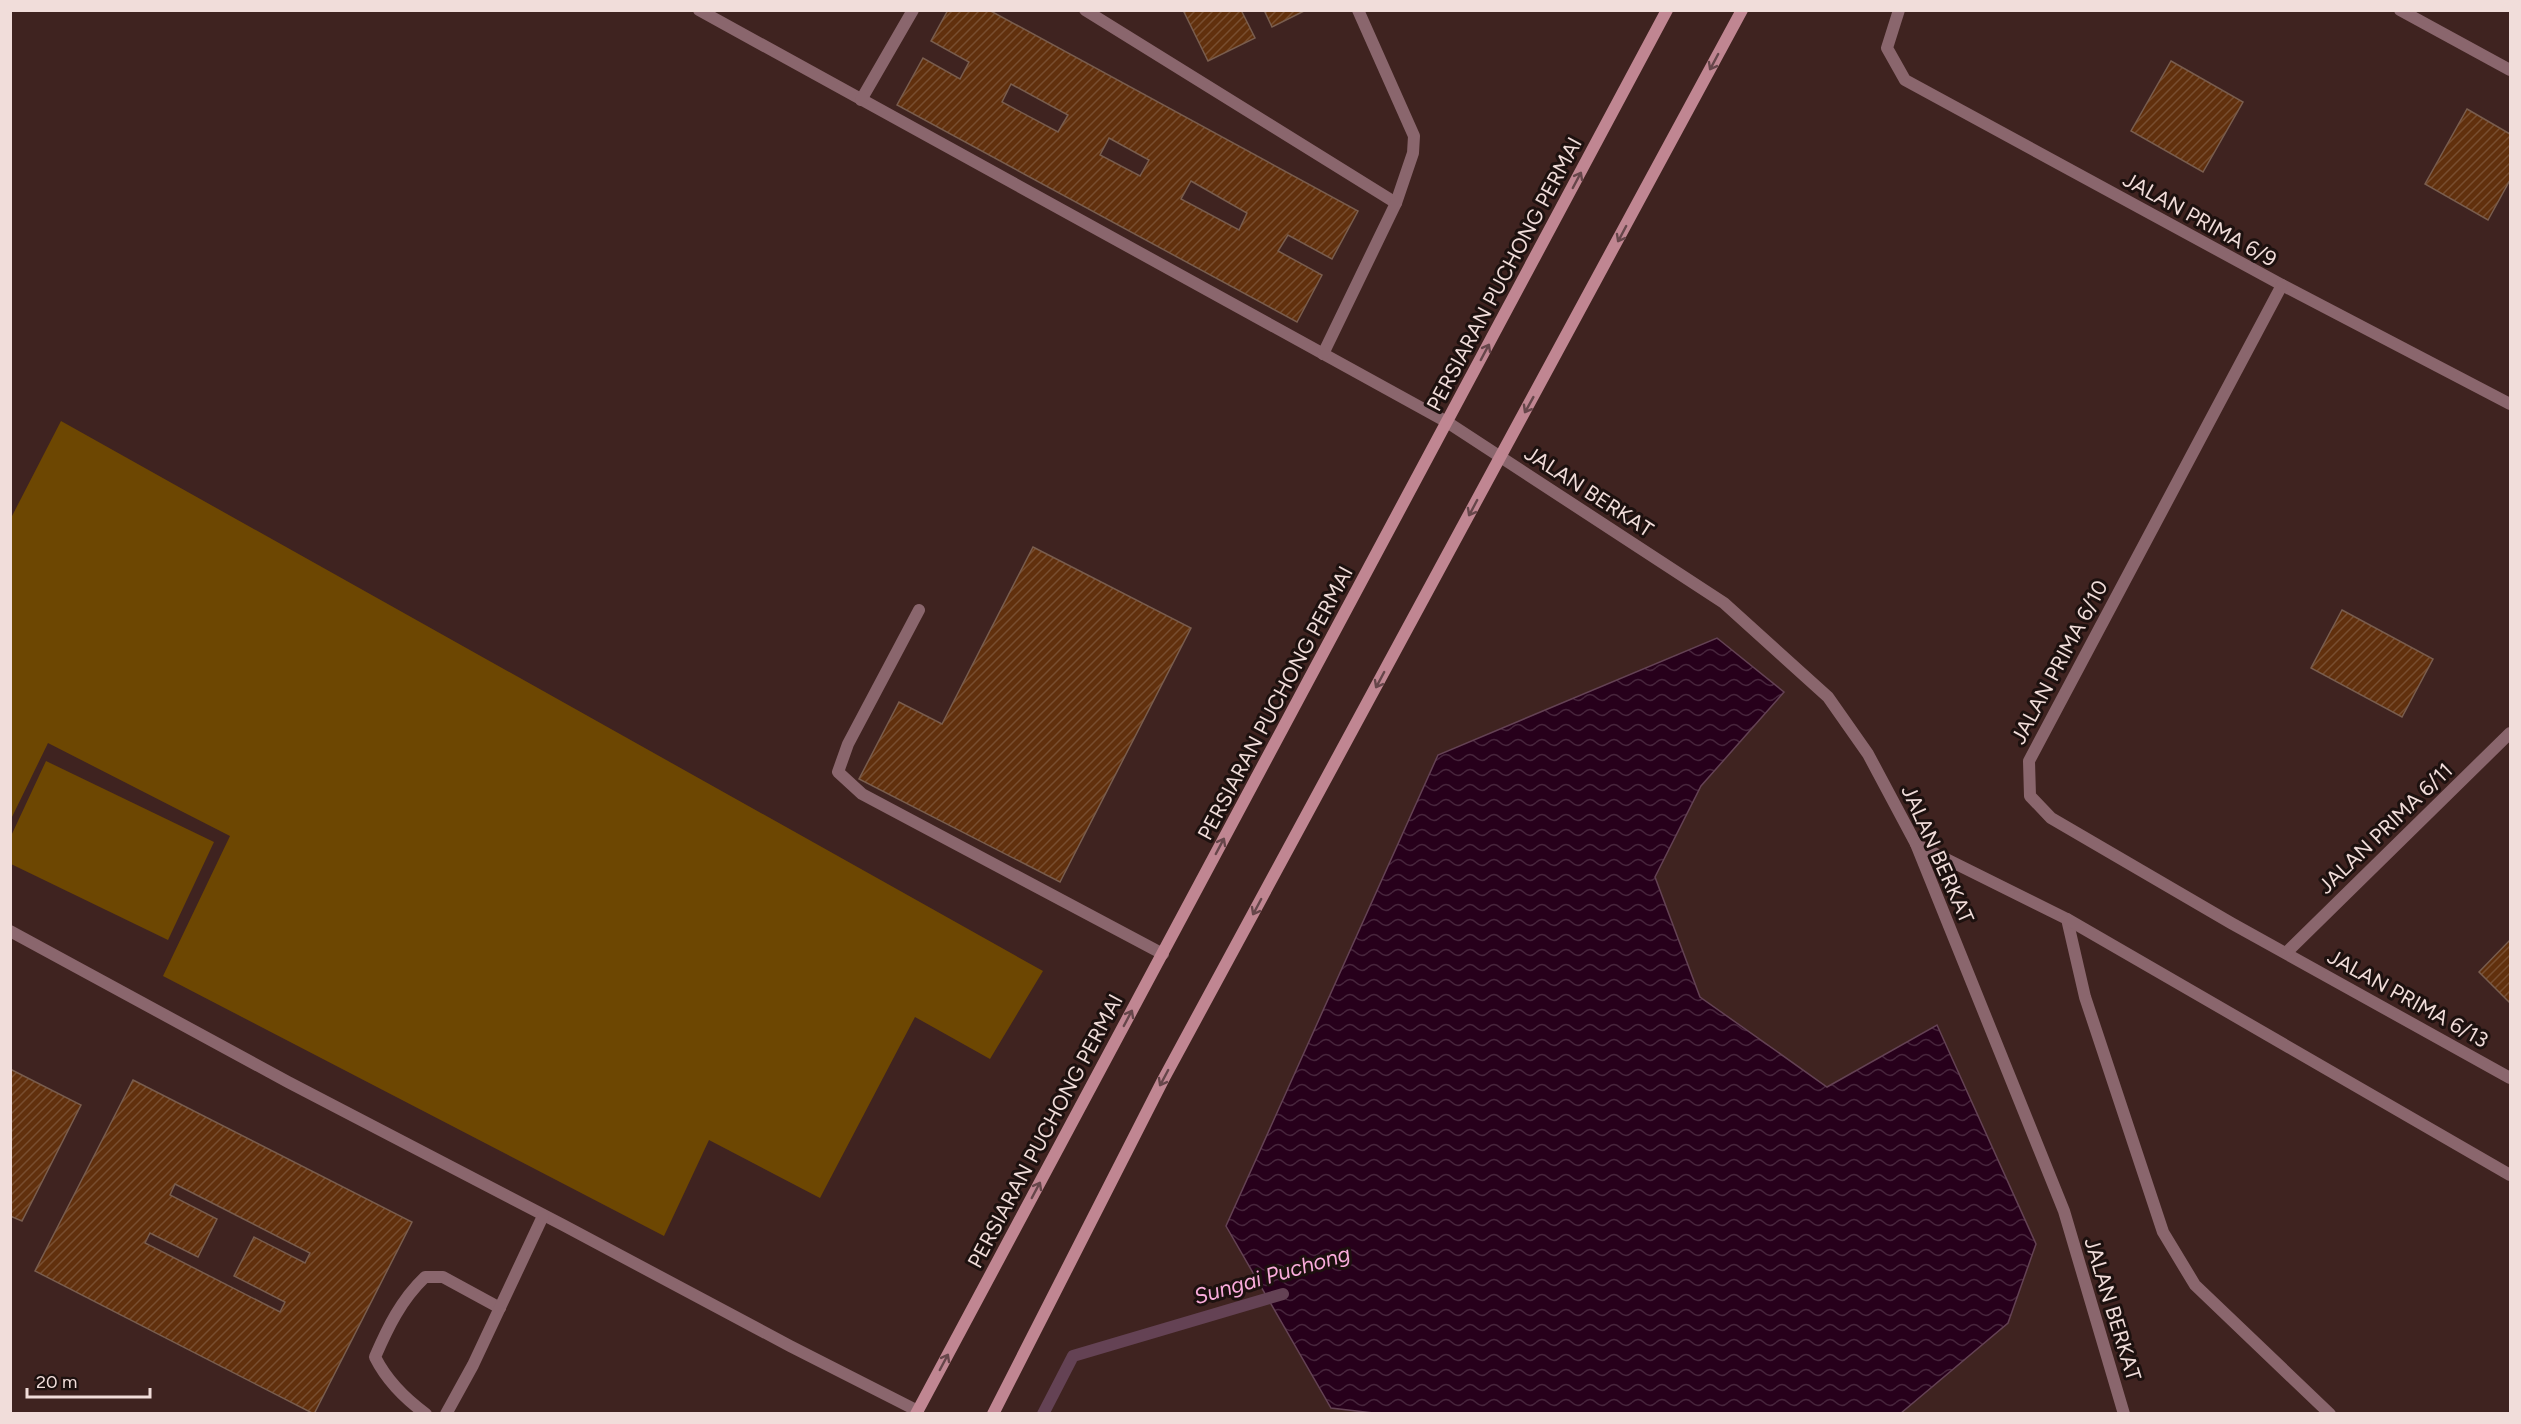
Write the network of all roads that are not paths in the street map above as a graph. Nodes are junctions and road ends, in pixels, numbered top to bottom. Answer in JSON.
{"nodes":[{"id":1,"x":699,"y":10,"type":"edge"},
{"id":2,"x":913,"y":10,"type":"edge"},
{"id":3,"x":1085,"y":10,"type":"edge"},
{"id":4,"x":1358,"y":10,"type":"edge"},
{"id":5,"x":1667,"y":10,"type":"edge"},
{"id":6,"x":1742,"y":10,"type":"edge"},
{"id":7,"x":1899,"y":10,"type":"edge"},
{"id":8,"x":2400,"y":10,"type":"edge"},
{"id":9,"x":2511,"y":70,"type":"edge"},
{"id":10,"x":861,"y":100,"type":"junction"},
{"id":11,"x":1396,"y":203,"type":"junction"},
{"id":12,"x":2282,"y":285,"type":"junction"},
{"id":13,"x":1323,"y":354,"type":"junction"},
{"id":14,"x":2511,"y":404,"type":"edge"},
{"id":15,"x":1447,"y":422,"type":"junction"},
{"id":16,"x":1501,"y":457,"type":"junction"},
{"id":17,"x":919,"y":610,"type":"dead end"},
{"id":18,"x":2511,"y":733,"type":"edge"},
{"id":19,"x":1916,"y":844,"type":"junction"},
{"id":20,"x":2067,"y":919,"type":"junction"},
{"id":21,"x":10,"y":931,"type":"edge"},
{"id":22,"x":2287,"y":952,"type":"junction"},
{"id":23,"x":1163,"y":954,"type":"junction"},
{"id":24,"x":2511,"y":1078,"type":"edge"},
{"id":25,"x":2511,"y":1175,"type":"edge"},
{"id":26,"x":543,"y":1215,"type":"junction"},
{"id":27,"x":500,"y":1308,"type":"junction"},
{"id":28,"x":917,"y":1412,"type":"edge"},
{"id":29,"x":426,"y":1413,"type":"edge"},
{"id":30,"x":446,"y":1413,"type":"edge"},
{"id":31,"x":993,"y":1413,"type":"edge"},
{"id":32,"x":2124,"y":1413,"type":"edge"},
{"id":33,"x":2330,"y":1413,"type":"edge"}],
"edges":[{"from":1,"to":10,"type":"street","name":"JALAN BERKAT"},
{"from":2,"to":10,"type":"street"},
{"from":3,"to":11,"type":"street"},
{"from":4,"to":11,"type":"street"},
{"from":15,"to":5,"type":"main road","name":"PERSIARAN PUCHONG PERMAI","one_way":true},
{"from":6,"to":16,"type":"main road","one_way":true},
{"from":7,"to":12,"type":"street","name":"JALAN PRIMA 6/9"},
{"from":8,"to":9,"type":"street"},
{"from":10,"to":13,"type":"street","name":"JALAN BERKAT"},
{"from":11,"to":13,"type":"street"},
{"from":12,"to":14,"type":"street","name":"JALAN PRIMA 6/9"},
{"from":12,"to":22,"type":"street","name":"JALAN PRIMA 6/10"},
{"from":13,"to":15,"type":"street","name":"JALAN BERKAT"},
{"from":15,"to":16,"type":"street","name":"JALAN BERKAT"},
{"from":23,"to":15,"type":"main road","name":"PERSIARAN PUCHONG PERMAI","one_way":true},
{"from":16,"to":19,"type":"street","name":"JALAN BERKAT"},
{"from":16,"to":31,"type":"main road","one_way":true},
{"from":17,"to":23,"type":"street"},
{"from":18,"to":22,"type":"street","name":"JALAN PRIMA 6/11"},
{"from":19,"to":20,"type":"street"},
{"from":19,"to":32,"type":"street","name":"JALAN BERKAT"},
{"from":20,"to":25,"type":"street"},
{"from":20,"to":33,"type":"street"},
{"from":21,"to":26,"type":"street"},
{"from":22,"to":24,"type":"street","name":"JALAN PRIMA 6/13"},
{"from":28,"to":23,"type":"main road","name":"PERSIARAN PUCHONG PERMAI","one_way":true},
{"from":26,"to":27,"type":"street"},
{"from":26,"to":28,"type":"street"},
{"from":27,"to":29,"type":"street"},
{"from":27,"to":30,"type":"street"}]}
